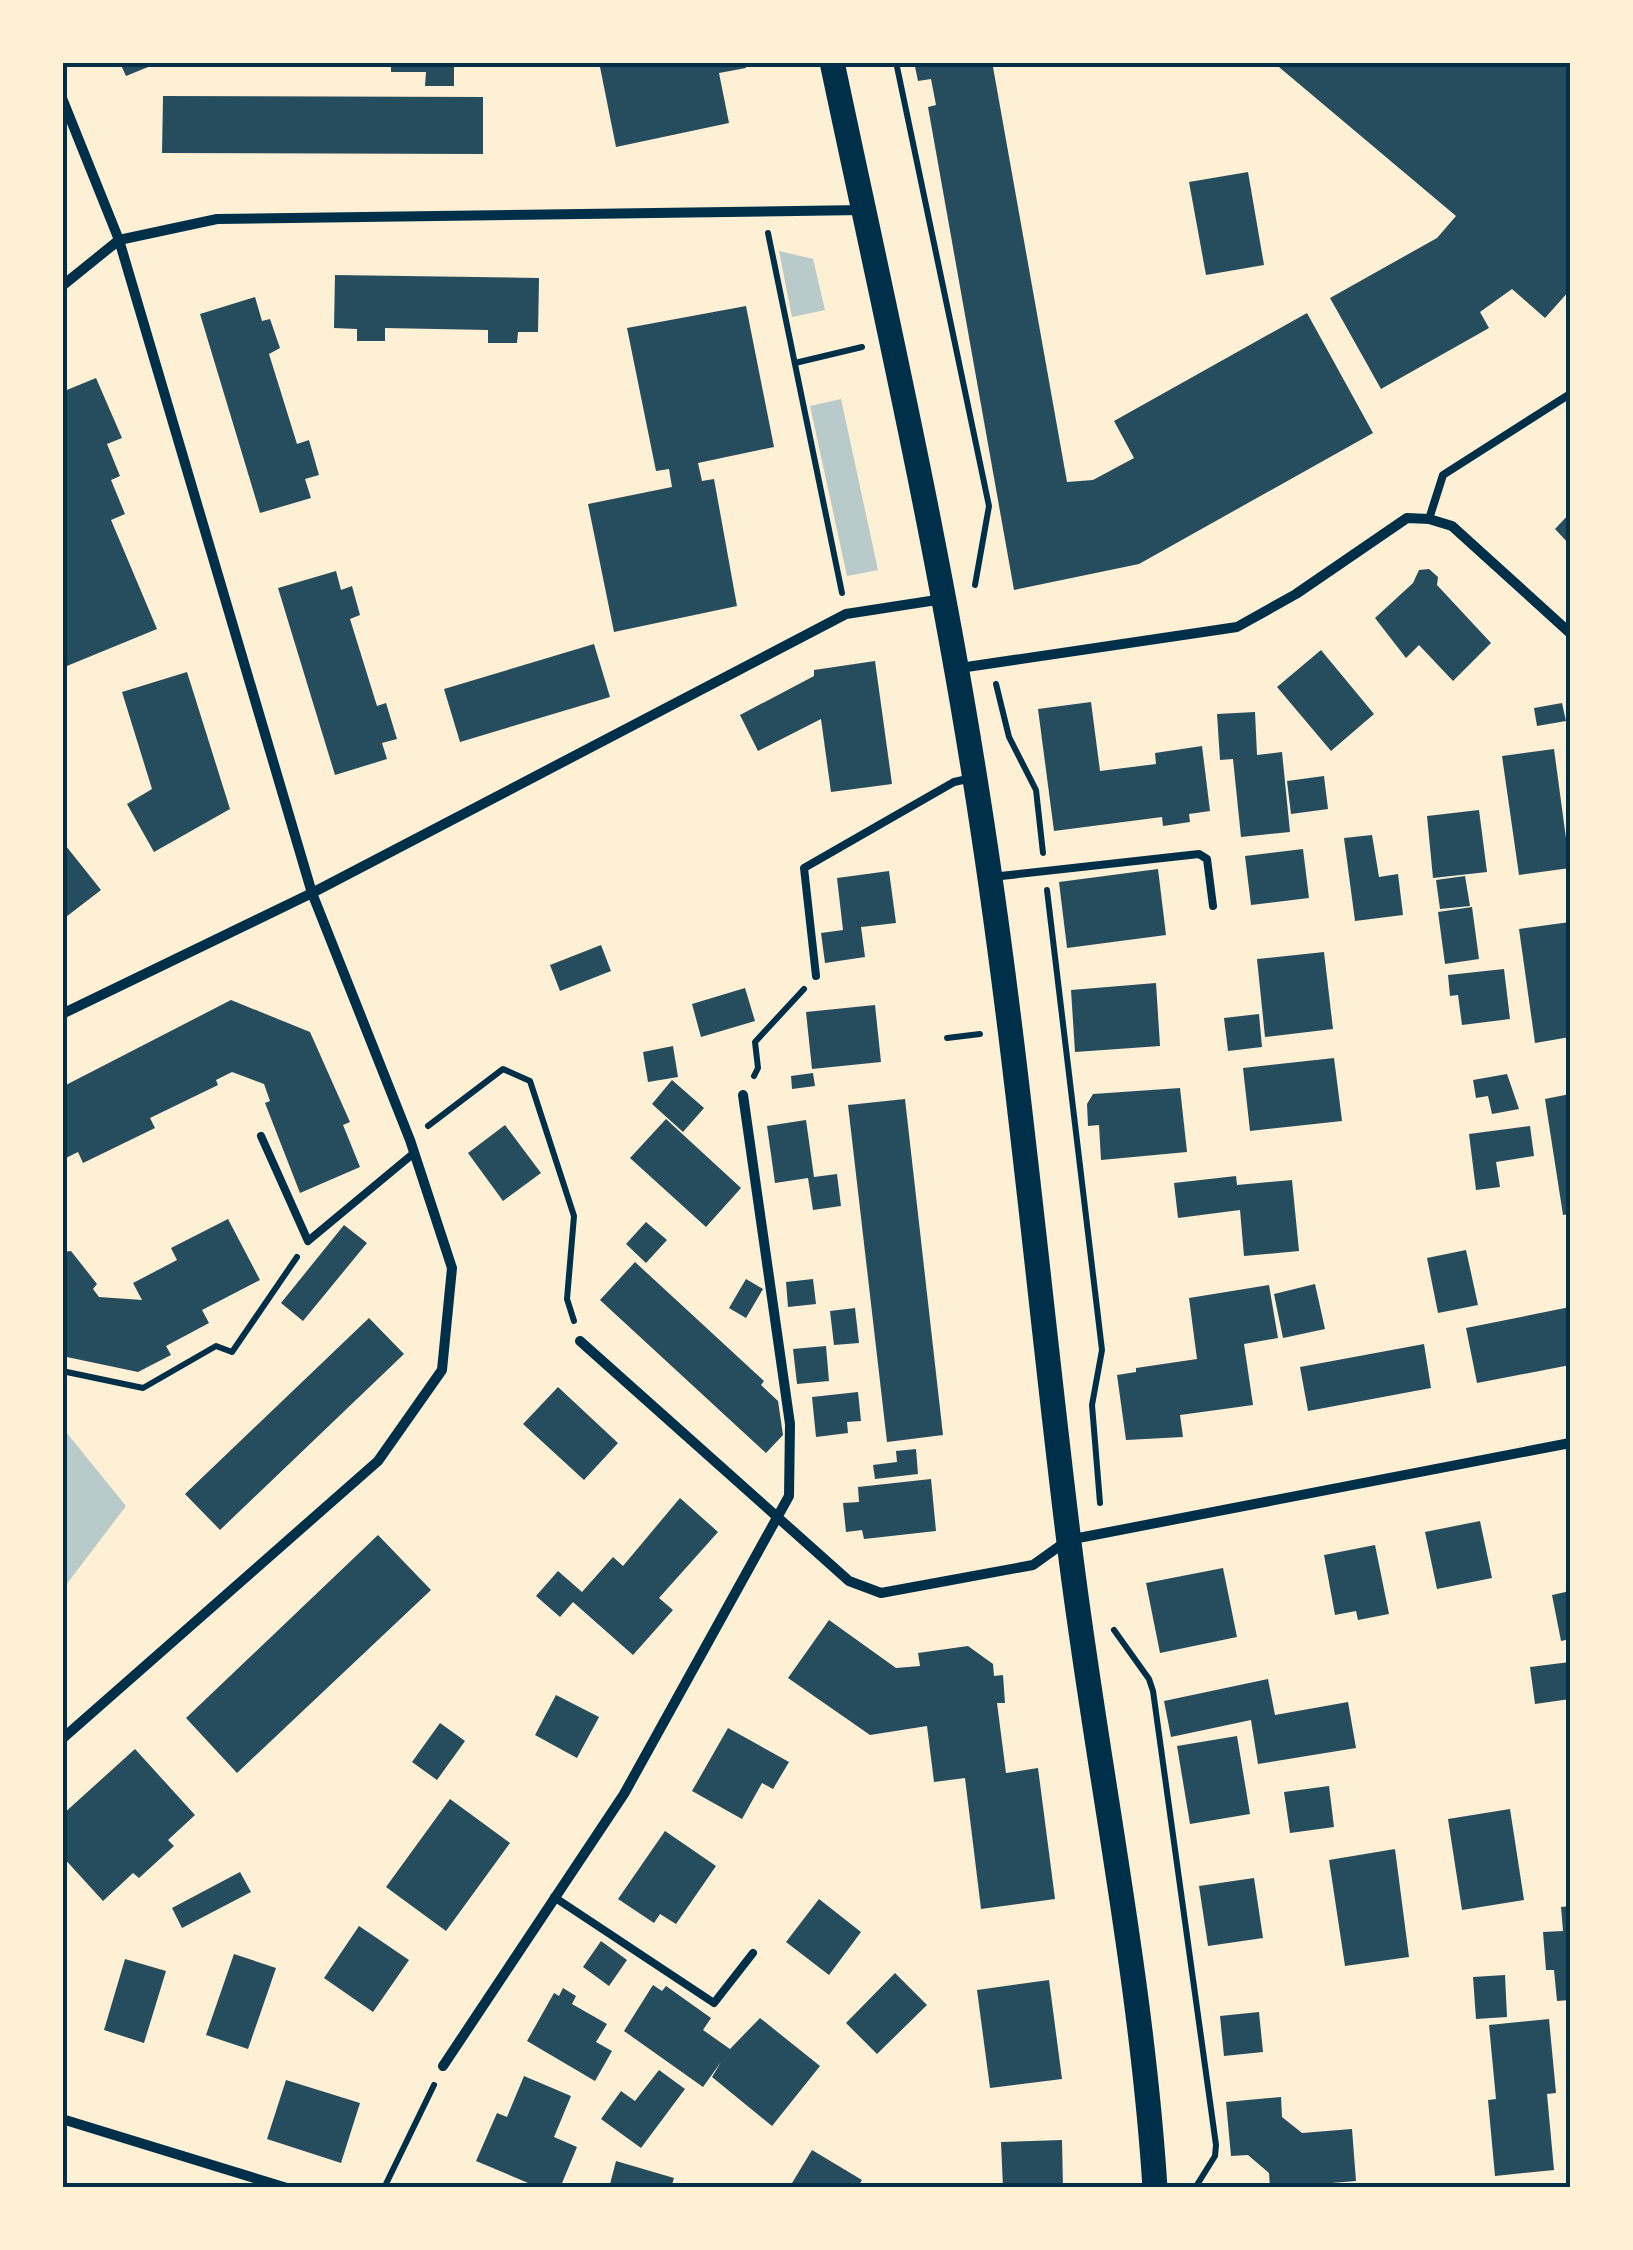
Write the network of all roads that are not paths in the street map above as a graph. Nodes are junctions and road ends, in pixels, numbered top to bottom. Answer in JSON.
{"nodes":[{"id":1,"x":832,"y":62,"type":"edge"},
{"id":2,"x":62,"y":98,"type":"edge"},
{"id":3,"x":864,"y":210,"type":"junction"},
{"id":4,"x":119,"y":240,"type":"junction"},
{"id":5,"x":62,"y":286,"type":"edge"},
{"id":6,"x":1570,"y":394,"type":"edge"},
{"id":7,"x":1430,"y":518,"type":"junction"},
{"id":8,"x":944,"y":599,"type":"junction"},
{"id":9,"x":1570,"y":634,"type":"edge"},
{"id":10,"x":958,"y":669,"type":"junction"},
{"id":11,"x":975,"y":777,"type":"junction"},
{"id":12,"x":990,"y":877,"type":"junction"},
{"id":13,"x":312,"y":893,"type":"junction"},
{"id":14,"x":1213,"y":906,"type":"dead end"},
{"id":15,"x":816,"y":976,"type":"road end"},
{"id":16,"x":62,"y":1014,"type":"edge"},
{"id":17,"x":743,"y":1095,"type":"road end"},
{"id":18,"x":261,"y":1136,"type":"dead end"},
{"id":19,"x":414,"y":1153,"type":"junction"},
{"id":20,"x":580,"y":1342,"type":"road end"},
{"id":21,"x":1570,"y":1443,"type":"edge"},
{"id":22,"x":776,"y":1518,"type":"junction"},
{"id":23,"x":1068,"y":1540,"type":"junction"},
{"id":24,"x":62,"y":1739,"type":"edge"},
{"id":25,"x":554,"y":1897,"type":"junction"},
{"id":26,"x":753,"y":1952,"type":"dead end"},
{"id":27,"x":443,"y":2066,"type":"road end"},
{"id":28,"x":62,"y":2118,"type":"edge"},
{"id":29,"x":287,"y":2188,"type":"edge"},
{"id":30,"x":1156,"y":2188,"type":"edge"}],
"edges":[{"from":1,"to":3,"type":"main road"},
{"from":2,"to":4,"type":"street"},
{"from":3,"to":4,"type":"street"},
{"from":3,"to":8,"type":"main road"},
{"from":4,"to":5,"type":"street"},
{"from":4,"to":13,"type":"street"},
{"from":6,"to":7,"type":"lane"},
{"from":7,"to":9,"type":"street"},
{"from":7,"to":10,"type":"street"},
{"from":8,"to":10,"type":"main road"},
{"from":8,"to":13,"type":"street"},
{"from":10,"to":11,"type":"main road"},
{"from":11,"to":12,"type":"main road"},
{"from":11,"to":15,"type":"lane"},
{"from":12,"to":14,"type":"lane"},
{"from":12,"to":23,"type":"main road"},
{"from":13,"to":16,"type":"street"},
{"from":13,"to":19,"type":"street"},
{"from":17,"to":22,"type":"street"},
{"from":18,"to":19,"type":"lane"},
{"from":19,"to":24,"type":"street"},
{"from":20,"to":22,"type":"street"},
{"from":21,"to":23,"type":"street"},
{"from":22,"to":23,"type":"street"},
{"from":22,"to":25,"type":"street"},
{"from":23,"to":30,"type":"main road"},
{"from":25,"to":26,"type":"lane"},
{"from":25,"to":27,"type":"street"},
{"from":28,"to":29,"type":"street"}]}
